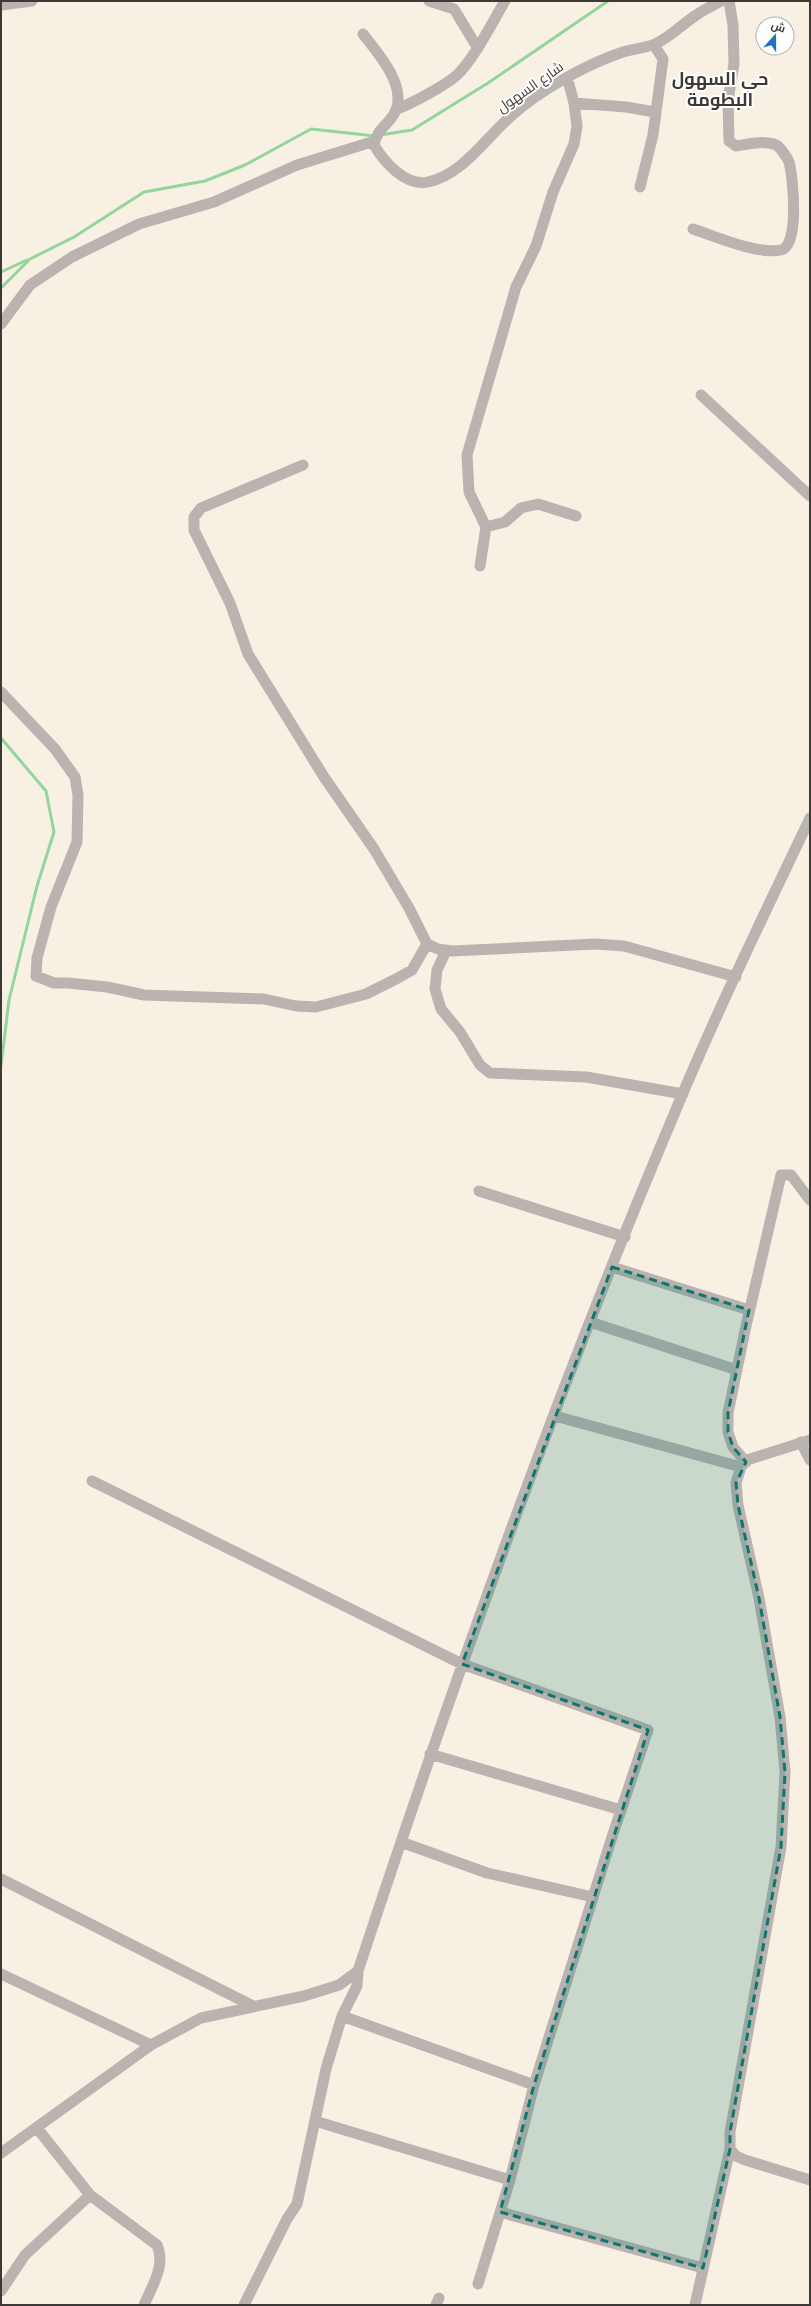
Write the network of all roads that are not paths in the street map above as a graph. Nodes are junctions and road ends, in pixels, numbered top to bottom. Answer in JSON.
{"nodes":[{"id":1,"x":32,"y":1,"type":"edge"},
{"id":2,"x":429,"y":1,"type":"edge"},
{"id":3,"x":505,"y":1,"type":"edge"},
{"id":4,"x":721,"y":1,"type":"edge"},
{"id":5,"x":729,"y":1,"type":"edge"},
{"id":6,"x":1,"y":5,"type":"edge"},
{"id":7,"x":363,"y":34,"type":"dead end"},
{"id":8,"x":654,"y":45,"type":"junction"},
{"id":9,"x":477,"y":47,"type":"junction"},
{"id":10,"x":567,"y":77,"type":"junction"},
{"id":11,"x":574,"y":103,"type":"junction"},
{"id":12,"x":397,"y":109,"type":"junction"},
{"id":13,"x":655,"y":112,"type":"junction"},
{"id":14,"x":374,"y":143,"type":"junction"},
{"id":15,"x":640,"y":187,"type":"dead end"},
{"id":16,"x":693,"y":229,"type":"dead end"},
{"id":17,"x":1,"y":324,"type":"edge"},
{"id":18,"x":701,"y":396,"type":"dead end"},
{"id":19,"x":303,"y":464,"type":"dead end"},
{"id":20,"x":810,"y":496,"type":"edge"},
{"id":21,"x":576,"y":516,"type":"dead end"},
{"id":22,"x":486,"y":527,"type":"junction"},
{"id":23,"x":480,"y":566,"type":"dead end"},
{"id":24,"x":1,"y":692,"type":"edge"},
{"id":25,"x":810,"y":818,"type":"edge"},
{"id":26,"x":427,"y":944,"type":"junction"},
{"id":27,"x":446,"y":950,"type":"junction"},
{"id":28,"x":736,"y":977,"type":"junction"},
{"id":29,"x":682,"y":1094,"type":"junction"},
{"id":30,"x":479,"y":1191,"type":"dead end"},
{"id":31,"x":810,"y":1200,"type":"edge"},
{"id":32,"x":625,"y":1237,"type":"junction"},
{"id":33,"x":612,"y":1267,"type":"junction"},
{"id":34,"x":749,"y":1310,"type":"junction"},
{"id":35,"x":590,"y":1322,"type":"junction"},
{"id":36,"x":737,"y":1370,"type":"junction"},
{"id":37,"x":555,"y":1416,"type":"junction"},
{"id":38,"x":806,"y":1441,"type":"edge"},
{"id":39,"x":810,"y":1460,"type":"edge"},
{"id":40,"x":744,"y":1464,"type":"junction"},
{"id":41,"x":92,"y":1481,"type":"dead end"},
{"id":42,"x":462,"y":1664,"type":"junction"},
{"id":43,"x":430,"y":1754,"type":"junction"},
{"id":44,"x":621,"y":1810,"type":"junction"},
{"id":45,"x":401,"y":1842,"type":"junction"},
{"id":46,"x":1,"y":1879,"type":"edge"},
{"id":47,"x":593,"y":1897,"type":"junction"},
{"id":48,"x":358,"y":1971,"type":"junction"},
{"id":49,"x":1,"y":1974,"type":"edge"},
{"id":50,"x":253,"y":2006,"type":"junction"},
{"id":51,"x":342,"y":2016,"type":"junction"},
{"id":52,"x":151,"y":2045,"type":"junction"},
{"id":53,"x":534,"y":2085,"type":"junction"},
{"id":54,"x":315,"y":2121,"type":"junction"},
{"id":55,"x":37,"y":2128,"type":"junction"},
{"id":56,"x":730,"y":2149,"type":"junction"},
{"id":57,"x":1,"y":2153,"type":"edge"},
{"id":58,"x":510,"y":2180,"type":"junction"},
{"id":59,"x":810,"y":2180,"type":"edge"},
{"id":60,"x":90,"y":2195,"type":"junction"},
{"id":61,"x":500,"y":2212,"type":"junction"},
{"id":62,"x":703,"y":2268,"type":"junction"},
{"id":63,"x":478,"y":2284,"type":"dead end"},
{"id":64,"x":1,"y":2291,"type":"edge"},
{"id":65,"x":144,"y":2305,"type":"edge"},
{"id":66,"x":244,"y":2305,"type":"edge"},
{"id":67,"x":695,"y":2305,"type":"edge"}],
"edges":[{"from":1,"to":6,"type":"street"},
{"from":2,"to":9,"type":"street"},
{"from":3,"to":9,"type":"street"},
{"from":4,"to":8,"type":"street","name":"شارع السهول"},
{"from":5,"to":16,"type":"street"},
{"from":7,"to":12,"type":"street"},
{"from":8,"to":10,"type":"street","name":"شارع السهول"},
{"from":8,"to":13,"type":"street"},
{"from":9,"to":12,"type":"street"},
{"from":10,"to":11,"type":"street"},
{"from":10,"to":14,"type":"street","name":"شارع السهول"},
{"from":11,"to":13,"type":"street"},
{"from":11,"to":22,"type":"street"},
{"from":12,"to":14,"type":"street"},
{"from":13,"to":15,"type":"street"},
{"from":14,"to":17,"type":"street"},
{"from":18,"to":20,"type":"street"},
{"from":19,"to":26,"type":"street"},
{"from":21,"to":22,"type":"street"},
{"from":22,"to":23,"type":"street"},
{"from":24,"to":26,"type":"street"},
{"from":25,"to":28,"type":"street"},
{"from":26,"to":27,"type":"street"},
{"from":27,"to":28,"type":"street"},
{"from":27,"to":29,"type":"street"},
{"from":28,"to":29,"type":"street"},
{"from":29,"to":32,"type":"street"},
{"from":30,"to":32,"type":"street"},
{"from":31,"to":34,"type":"street"},
{"from":32,"to":33,"type":"street"},
{"from":33,"to":34,"type":"street"},
{"from":33,"to":35,"type":"street"},
{"from":34,"to":36,"type":"street"},
{"from":35,"to":36,"type":"street"},
{"from":35,"to":37,"type":"street"},
{"from":36,"to":40,"type":"street"},
{"from":37,"to":40,"type":"street"},
{"from":37,"to":42,"type":"street"},
{"from":38,"to":39,"type":"street"},
{"from":38,"to":40,"type":"street"},
{"from":40,"to":56,"type":"street"},
{"from":41,"to":42,"type":"street"},
{"from":42,"to":43,"type":"street"},
{"from":42,"to":44,"type":"street"},
{"from":43,"to":44,"type":"street"},
{"from":43,"to":45,"type":"street"},
{"from":44,"to":47,"type":"street"},
{"from":45,"to":47,"type":"street"},
{"from":45,"to":48,"type":"street"},
{"from":46,"to":50,"type":"street"},
{"from":47,"to":53,"type":"street"},
{"from":48,"to":50,"type":"street"},
{"from":48,"to":51,"type":"street"},
{"from":49,"to":52,"type":"street"},
{"from":50,"to":52,"type":"street"},
{"from":51,"to":53,"type":"street"},
{"from":51,"to":54,"type":"street"},
{"from":52,"to":55,"type":"street"},
{"from":53,"to":58,"type":"street"},
{"from":54,"to":58,"type":"street"},
{"from":54,"to":66,"type":"street"},
{"from":55,"to":57,"type":"street"},
{"from":55,"to":60,"type":"street"},
{"from":56,"to":59,"type":"street"},
{"from":56,"to":62,"type":"street"},
{"from":58,"to":61,"type":"street"},
{"from":60,"to":64,"type":"street"},
{"from":60,"to":65,"type":"street"},
{"from":61,"to":62,"type":"street"},
{"from":61,"to":63,"type":"street"},
{"from":62,"to":67,"type":"street"}]}
